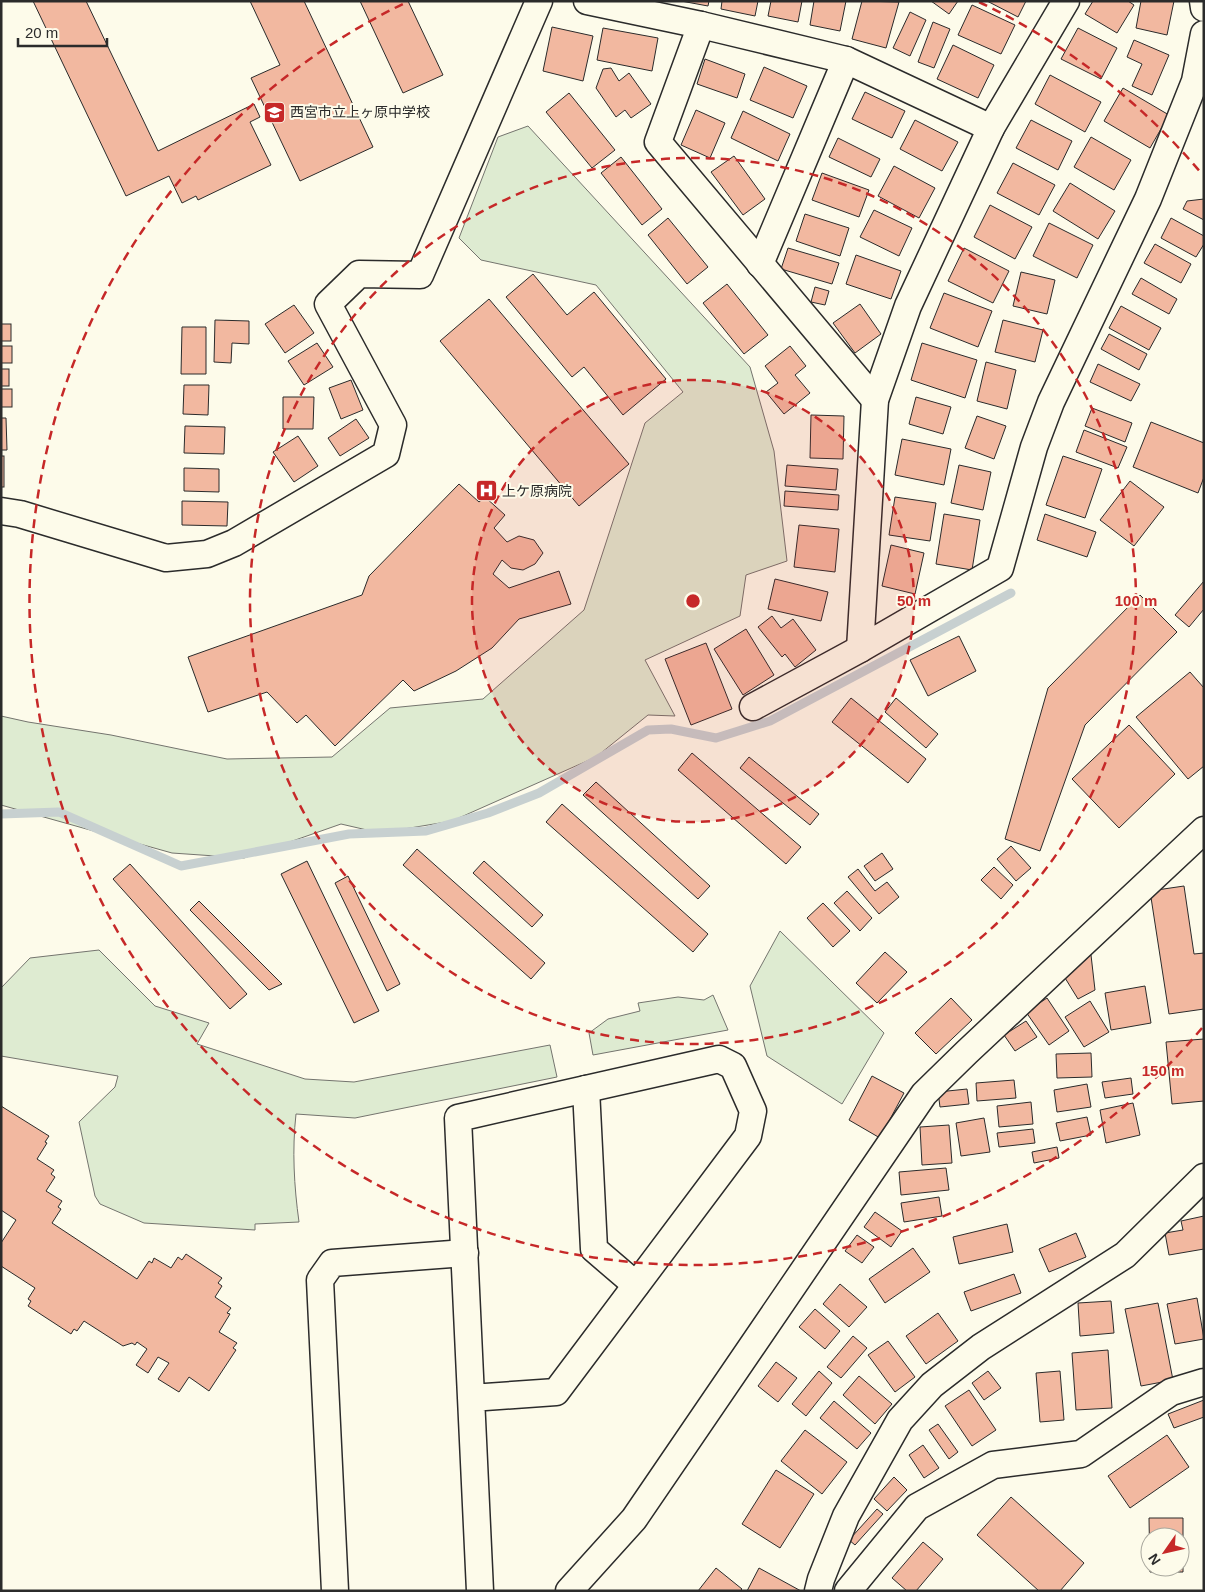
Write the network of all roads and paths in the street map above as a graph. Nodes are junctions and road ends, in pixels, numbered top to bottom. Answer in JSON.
{"nodes":[{"id":1,"x":539,"y":1,"type":"edge"},
{"id":2,"x":587,"y":1,"type":"edge"},
{"id":3,"x":1066,"y":1,"type":"edge"},
{"id":4,"x":1203,"y":1,"type":"edge"},
{"id":5,"x":1204,"y":8,"type":"edge"},
{"id":6,"x":701,"y":25,"type":"junction"},
{"id":7,"x":1204,"y":34,"type":"edge"},
{"id":8,"x":846,"y":60,"type":"junction"},
{"id":9,"x":991,"y":128,"type":"junction"},
{"id":10,"x":760,"y":264,"type":"junction"},
{"id":11,"x":875,"y":400,"type":"junction"},
{"id":12,"x":1,"y":511,"type":"edge"},
{"id":13,"x":860,"y":649,"type":"junction"},
{"id":14,"x":753,"y":707,"type":"dead end"},
{"id":15,"x":1204,"y":830,"type":"edge"},
{"id":16,"x":586,"y":1089,"type":"junction"},
{"id":17,"x":1204,"y":1176,"type":"edge"},
{"id":18,"x":465,"y":1253,"type":"junction"},
{"id":19,"x":636,"y":1286,"type":"junction"},
{"id":20,"x":1204,"y":1382,"type":"edge"},
{"id":21,"x":471,"y":1398,"type":"junction"},
{"id":22,"x":335,"y":1591,"type":"edge"},
{"id":23,"x":480,"y":1591,"type":"edge"},
{"id":24,"x":569,"y":1591,"type":"edge"},
{"id":25,"x":818,"y":1591,"type":"edge"},
{"id":26,"x":848,"y":1591,"type":"edge"}],
"edges":[{"from":1,"to":12,"type":"street"},
{"from":2,"to":6,"type":"street"},
{"from":3,"to":9,"type":"street"},
{"from":4,"to":5,"type":"street"},
{"from":6,"to":8,"type":"street"},
{"from":6,"to":10,"type":"street"},
{"from":7,"to":13,"type":"street"},
{"from":8,"to":9,"type":"street"},
{"from":8,"to":10,"type":"street"},
{"from":9,"to":11,"type":"street"},
{"from":10,"to":11,"type":"street"},
{"from":11,"to":13,"type":"street"},
{"from":13,"to":14,"type":"street"},
{"from":15,"to":24,"type":"street"},
{"from":16,"to":18,"type":"street"},
{"from":16,"to":19,"type":"street"},
{"from":16,"to":19,"type":"street"},
{"from":17,"to":25,"type":"street"},
{"from":18,"to":21,"type":"street"},
{"from":18,"to":22,"type":"street"},
{"from":19,"to":21,"type":"street"},
{"from":20,"to":26,"type":"street"},
{"from":21,"to":23,"type":"street"}]}
